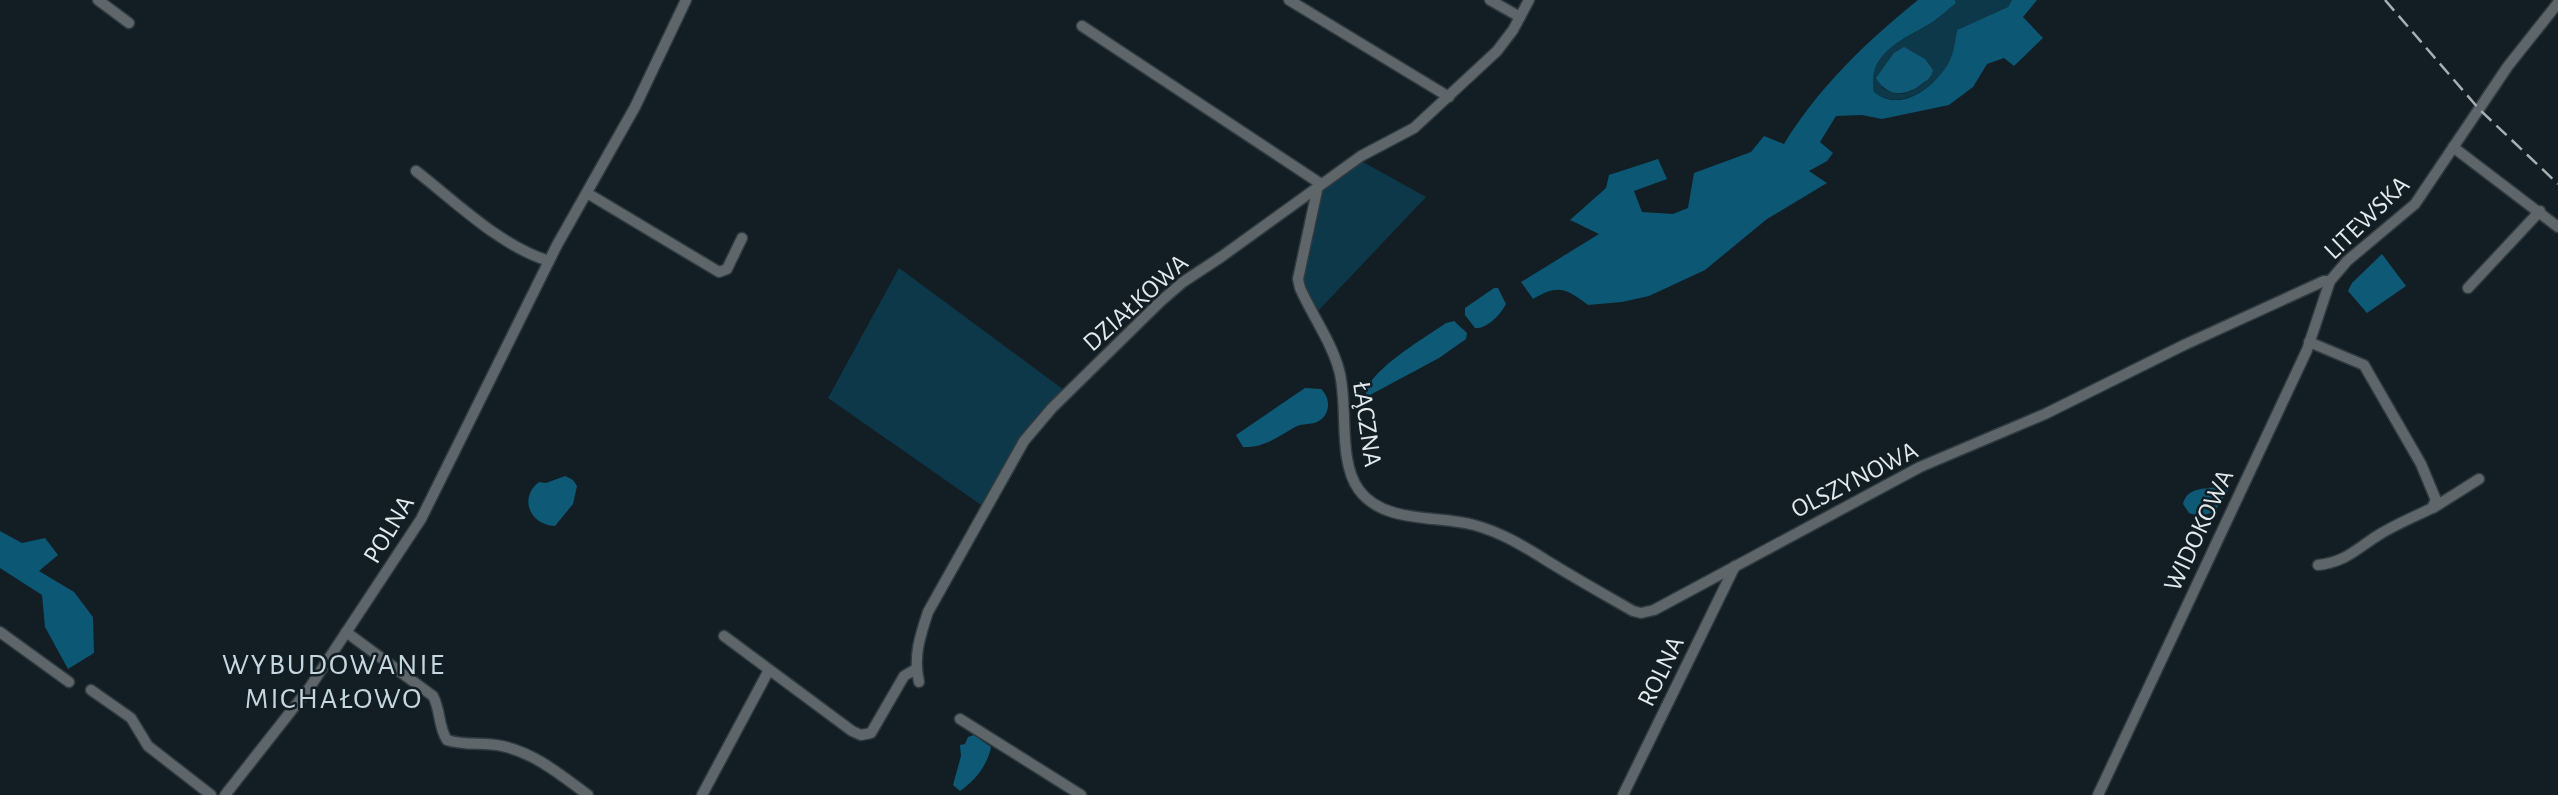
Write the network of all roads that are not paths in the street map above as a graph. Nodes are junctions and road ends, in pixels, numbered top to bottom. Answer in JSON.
{"nodes":[{"id":1,"x":99,"y":0,"type":"edge"},
{"id":2,"x":686,"y":0,"type":"edge"},
{"id":3,"x":1289,"y":0,"type":"edge"},
{"id":4,"x":1490,"y":0,"type":"edge"},
{"id":5,"x":1530,"y":0,"type":"edge"},
{"id":6,"x":2558,"y":3,"type":"edge"},
{"id":7,"x":1521,"y":15,"type":"junction"},
{"id":8,"x":129,"y":23,"type":"dead end"},
{"id":9,"x":1082,"y":26,"type":"dead end"},
{"id":10,"x":1449,"y":97,"type":"junction"},
{"id":11,"x":2453,"y":147,"type":"junction"},
{"id":12,"x":416,"y":171,"type":"dead end"},
{"id":13,"x":1320,"y":185,"type":"junction"},
{"id":14,"x":587,"y":193,"type":"junction"},
{"id":15,"x":2540,"y":211,"type":"junction"},
{"id":16,"x":2558,"y":227,"type":"edge"},
{"id":17,"x":742,"y":238,"type":"dead end"},
{"id":18,"x":549,"y":261,"type":"junction"},
{"id":19,"x":2330,"y":281,"type":"junction"},
{"id":20,"x":2468,"y":288,"type":"dead end"},
{"id":21,"x":2309,"y":342,"type":"junction"},
{"id":22,"x":2092,"y":390,"type":"joint"},
{"id":23,"x":2479,"y":479,"type":"dead end"},
{"id":24,"x":2432,"y":509,"type":"junction"},
{"id":25,"x":1736,"y":565,"type":"junction"},
{"id":26,"x":2318,"y":565,"type":"dead end"},
{"id":27,"x":1641,"y":613,"type":"joint"},
{"id":28,"x":0,"y":632,"type":"edge"},
{"id":29,"x":346,"y":632,"type":"junction"},
{"id":30,"x":724,"y":636,"type":"dead end"},
{"id":31,"x":916,"y":669,"type":"junction"},
{"id":32,"x":769,"y":670,"type":"junction"},
{"id":33,"x":69,"y":682,"type":"dead end"},
{"id":34,"x":919,"y":682,"type":"dead end"},
{"id":35,"x":91,"y":690,"type":"dead end"},
{"id":36,"x":960,"y":719,"type":"dead end"},
{"id":37,"x":211,"y":795,"type":"edge"},
{"id":38,"x":225,"y":795,"type":"edge"},
{"id":39,"x":589,"y":795,"type":"edge"},
{"id":40,"x":702,"y":795,"type":"edge"},
{"id":41,"x":1081,"y":795,"type":"edge"},
{"id":42,"x":1623,"y":795,"type":"edge"},
{"id":43,"x":2098,"y":795,"type":"edge"}],
"edges":[{"from":1,"to":8,"type":"street"},
{"from":2,"to":14,"type":"street","name":"POLNA"},
{"from":3,"to":10,"type":"street"},
{"from":4,"to":7,"type":"street"},
{"from":5,"to":7,"type":"street","name":"DZIAŁKOWA"},
{"from":6,"to":11,"type":"street","name":"LITEWSKA"},
{"from":7,"to":10,"type":"street","name":"DZIAŁKOWA"},
{"from":9,"to":13,"type":"street"},
{"from":10,"to":13,"type":"street","name":"DZIAŁKOWA"},
{"from":11,"to":15,"type":"street"},
{"from":11,"to":19,"type":"street","name":"LITEWSKA"},
{"from":12,"to":18,"type":"street"},
{"from":13,"to":27,"type":"street","name":"ŁĄCZNA"},
{"from":13,"to":31,"type":"street","name":"DZIAŁKOWA"},
{"from":14,"to":17,"type":"street"},
{"from":14,"to":18,"type":"street","name":"POLNA"},
{"from":15,"to":16,"type":"street"},
{"from":15,"to":20,"type":"street"},
{"from":18,"to":29,"type":"street","name":"POLNA"},
{"from":19,"to":21,"type":"street","name":"WIDOKOWA"},
{"from":19,"to":22,"type":"street","name":"LITEWSKA"},
{"from":21,"to":24,"type":"street"},
{"from":21,"to":43,"type":"street","name":"WIDOKOWA"},
{"from":22,"to":25,"type":"street","name":"OLSZYNOWA"},
{"from":23,"to":24,"type":"street"},
{"from":24,"to":26,"type":"street"},
{"from":25,"to":27,"type":"street","name":"OLSZYNOWA"},
{"from":25,"to":42,"type":"street","name":"ROLNA"},
{"from":28,"to":33,"type":"street"},
{"from":29,"to":38,"type":"street","name":"POLNA"},
{"from":29,"to":39,"type":"street"},
{"from":30,"to":32,"type":"street"},
{"from":31,"to":32,"type":"street"},
{"from":31,"to":34,"type":"street","name":"DZIAŁKOWA"},
{"from":32,"to":40,"type":"street"},
{"from":35,"to":37,"type":"street"},
{"from":36,"to":41,"type":"street"}]}
